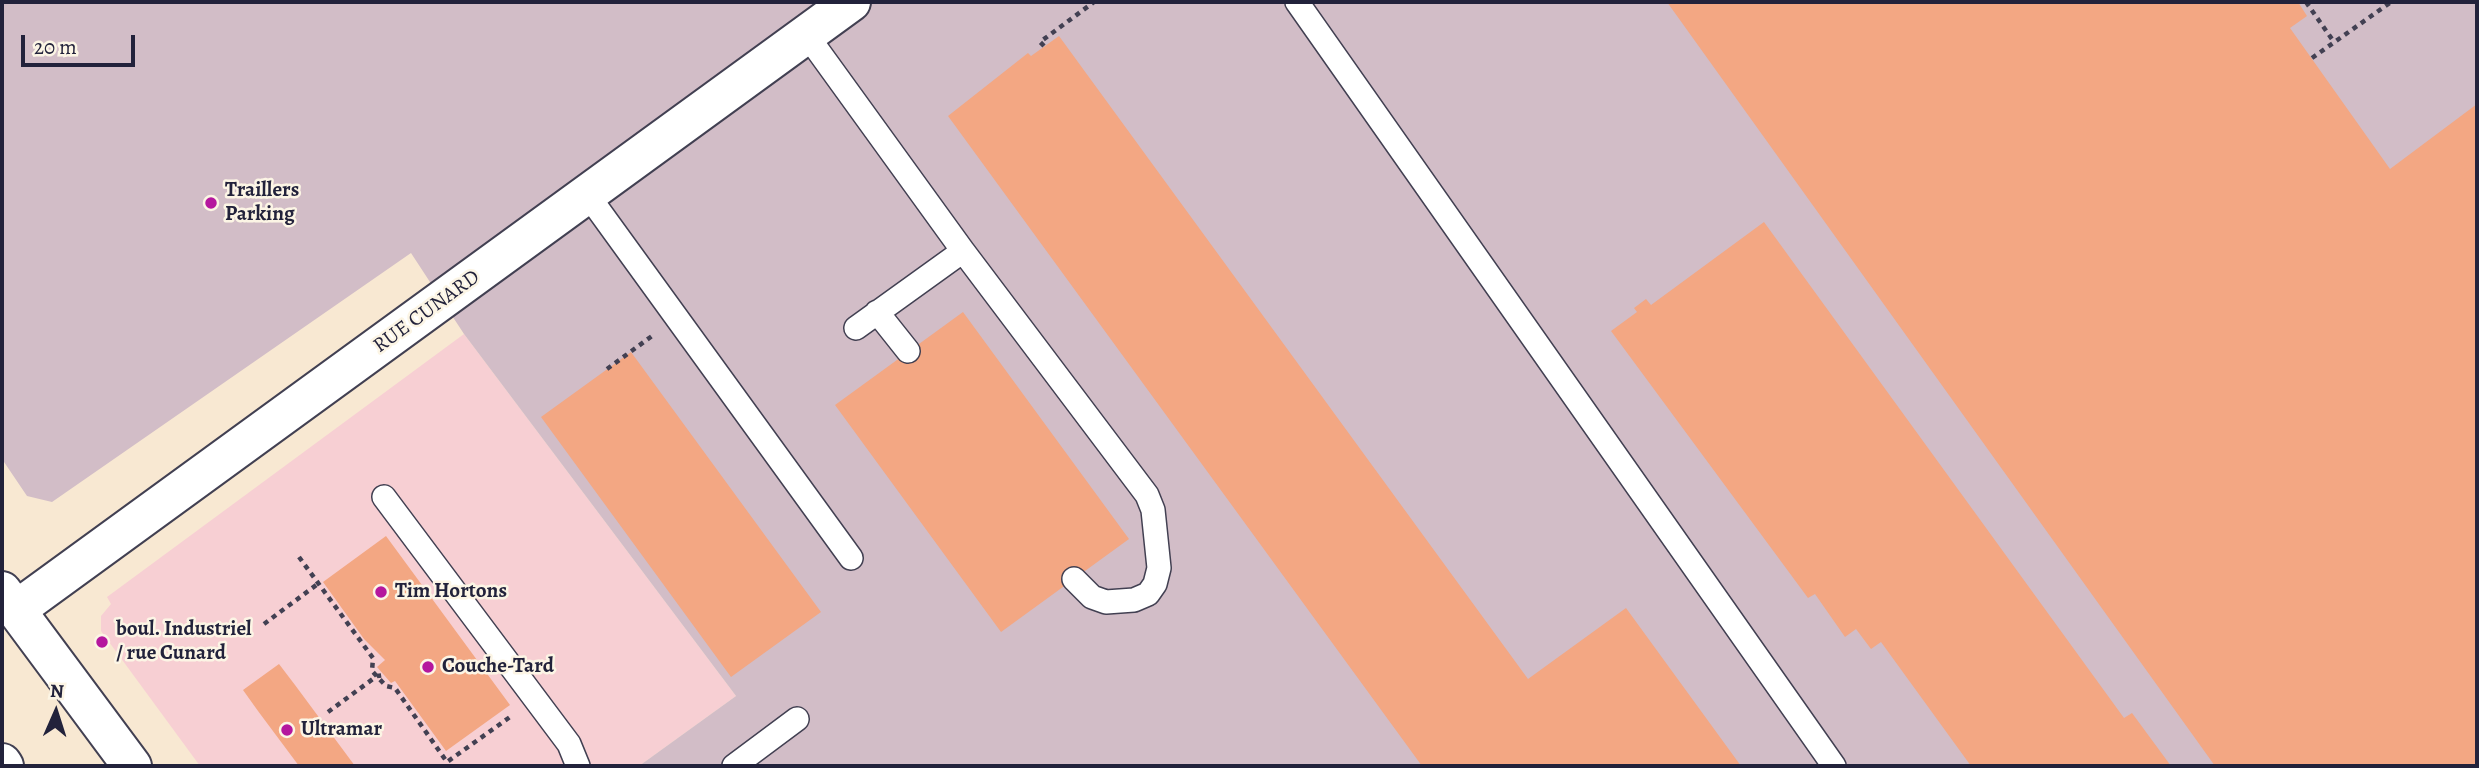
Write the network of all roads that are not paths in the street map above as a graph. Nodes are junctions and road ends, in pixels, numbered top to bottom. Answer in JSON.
{"nodes":[{"id":1,"x":851,"y":2,"type":"edge"},
{"id":2,"x":1297,"y":2,"type":"edge"},
{"id":3,"x":806,"y":34,"type":"junction"},
{"id":4,"x":587,"y":194,"type":"junction"},
{"id":5,"x":963,"y":251,"type":"junction"},
{"id":6,"x":877,"y":312,"type":"junction"},
{"id":7,"x":856,"y":328,"type":"dead end"},
{"id":8,"x":908,"y":351,"type":"dead end"},
{"id":9,"x":384,"y":497,"type":"dead end"},
{"id":10,"x":851,"y":558,"type":"dead end"},
{"id":11,"x":1074,"y":579,"type":"dead end"},
{"id":12,"x":7,"y":607,"type":"edge"},
{"id":13,"x":797,"y":719,"type":"dead end"},
{"id":14,"x":132,"y":766,"type":"edge"},
{"id":15,"x":578,"y":766,"type":"edge"},
{"id":16,"x":734,"y":766,"type":"edge"},
{"id":17,"x":1834,"y":766,"type":"edge"}],
"edges":[{"from":1,"to":3,"type":"street","name":"RUE CUNARD"},
{"from":2,"to":17,"type":"lane"},
{"from":3,"to":4,"type":"street","name":"RUE CUNARD"},
{"from":3,"to":5,"type":"lane"},
{"from":4,"to":10,"type":"lane"},
{"from":4,"to":12,"type":"street","name":"RUE CUNARD"},
{"from":5,"to":6,"type":"lane"},
{"from":5,"to":11,"type":"lane"},
{"from":6,"to":7,"type":"lane"},
{"from":6,"to":8,"type":"lane"},
{"from":9,"to":15,"type":"lane"},
{"from":12,"to":14,"type":"street"},
{"from":13,"to":16,"type":"lane"}]}
